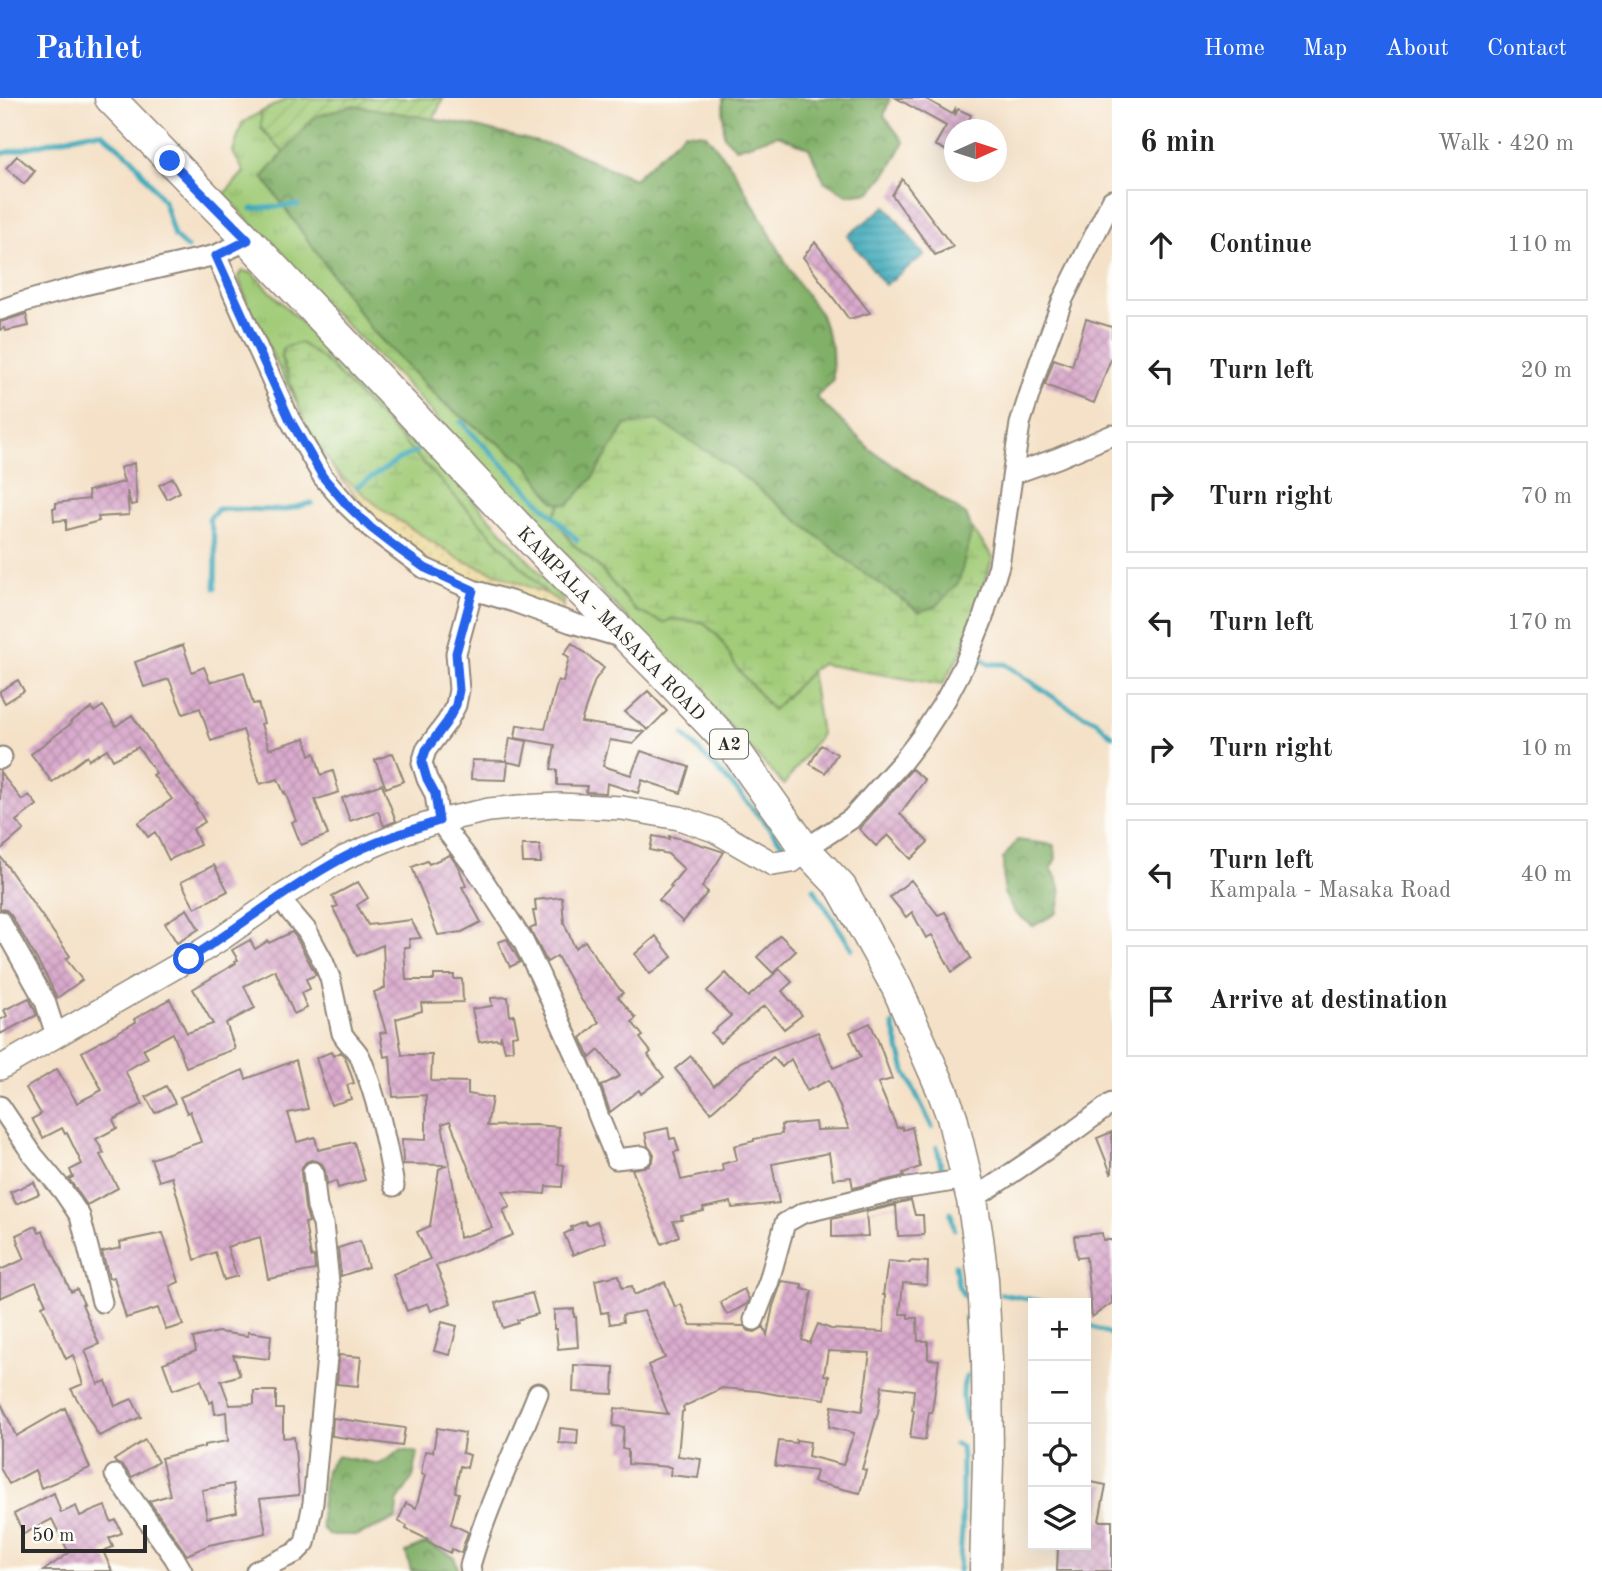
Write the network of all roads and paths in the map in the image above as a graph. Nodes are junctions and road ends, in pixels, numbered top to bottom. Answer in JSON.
{"nodes":[{"id":1,"x":110,"y":98,"type":"edge"},
{"id":2,"x":1112,"y":200,"type":"edge"},
{"id":3,"x":248,"y":240,"type":"junction"},
{"id":4,"x":216,"y":256,"type":"junction"},
{"id":5,"x":0,"y":310,"type":"edge"},
{"id":6,"x":1112,"y":435,"type":"edge"},
{"id":7,"x":1013,"y":474,"type":"junction"},
{"id":8,"x":473,"y":590,"type":"junction"},
{"id":9,"x":629,"y":640,"type":"junction"},
{"id":10,"x":439,"y":821,"type":"junction"},
{"id":11,"x":805,"y":849,"type":"junction"},
{"id":12,"x":279,"y":898,"type":"junction"},
{"id":13,"x":0,"y":920,"type":"edge"},
{"id":14,"x":56,"y":1035,"type":"junction"},
{"id":15,"x":0,"y":1068,"type":"edge"},
{"id":16,"x":1112,"y":1103,"type":"edge"},
{"id":17,"x":0,"y":1106,"type":"edge"},
{"id":18,"x":642,"y":1156,"type":"dead end"},
{"id":19,"x":313,"y":1172,"type":"dead end"},
{"id":20,"x":394,"y":1185,"type":"dead end"},
{"id":21,"x":970,"y":1189,"type":"junction"},
{"id":22,"x":102,"y":1303,"type":"dead end"},
{"id":23,"x":754,"y":1320,"type":"dead end"},
{"id":24,"x":538,"y":1393,"type":"dead end"},
{"id":25,"x":115,"y":1475,"type":"dead end"},
{"id":26,"x":182,"y":1571,"type":"edge"},
{"id":27,"x":256,"y":1571,"type":"edge"},
{"id":28,"x":471,"y":1571,"type":"edge"},
{"id":29,"x":985,"y":1571,"type":"edge"}],
"edges":[{"from":1,"to":3,"type":"main road","name":"KAMPALA - MASAKA ROAD","number":"A2"},
{"from":2,"to":7,"type":"street"},
{"from":3,"to":4,"type":"street"},
{"from":3,"to":9,"type":"main road","name":"KAMPALA - MASAKA ROAD","number":"A2"},
{"from":4,"to":5,"type":"street"},
{"from":4,"to":8,"type":"street"},
{"from":6,"to":7,"type":"street"},
{"from":7,"to":11,"type":"street"},
{"from":8,"to":9,"type":"street"},
{"from":8,"to":10,"type":"street"},
{"from":9,"to":11,"type":"main road","name":"KAMPALA - MASAKA ROAD","number":"A2"},
{"from":10,"to":11,"type":"street"},
{"from":10,"to":12,"type":"street"},
{"from":10,"to":18,"type":"street"},
{"from":11,"to":21,"type":"main road","name":"KAMPALA - MASAKA ROAD","number":"A2"},
{"from":12,"to":14,"type":"street"},
{"from":12,"to":20,"type":"street"},
{"from":13,"to":14,"type":"street"},
{"from":14,"to":15,"type":"street"},
{"from":16,"to":21,"type":"street"},
{"from":17,"to":22,"type":"street"},
{"from":19,"to":27,"type":"street"},
{"from":21,"to":23,"type":"street"},
{"from":21,"to":29,"type":"main road","name":"KAMPALA - MASAKA ROAD","number":"A2"},
{"from":24,"to":28,"type":"street"},
{"from":25,"to":26,"type":"street"}]}
